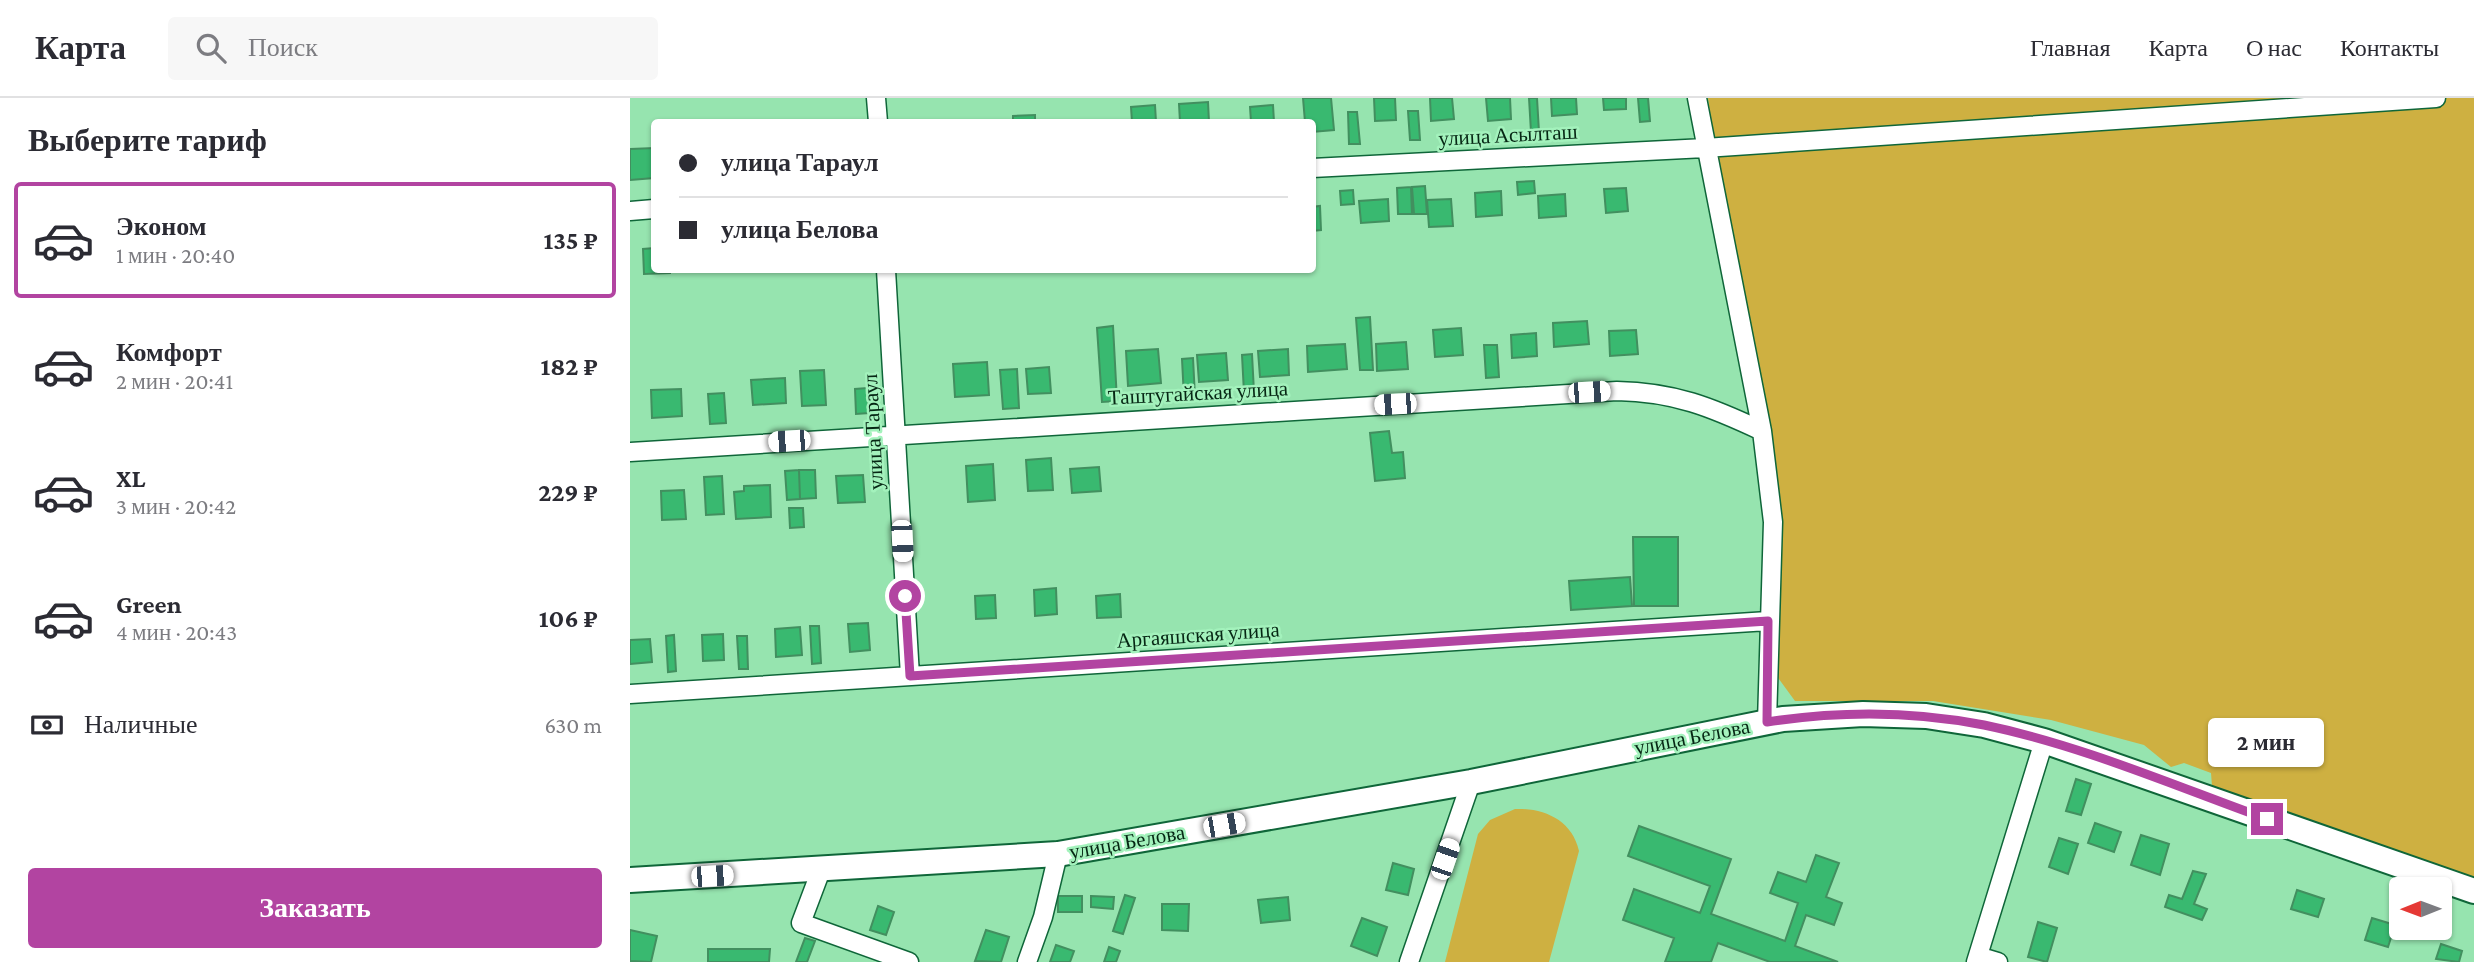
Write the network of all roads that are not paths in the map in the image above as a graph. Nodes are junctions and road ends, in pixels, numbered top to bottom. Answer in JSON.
{"nodes":[{"id":1,"x":876,"y":98,"type":"edge"},
{"id":2,"x":1697,"y":98,"type":"edge"},
{"id":3,"x":2436,"y":98,"type":"edge"},
{"id":4,"x":878,"y":119,"type":"edge"},
{"id":5,"x":1706,"y":148,"type":"junction"},
{"id":6,"x":1316,"y":168,"type":"edge"},
{"id":7,"x":651,"y":209,"type":"edge"},
{"id":8,"x":630,"y":211,"type":"edge"},
{"id":9,"x":886,"y":273,"type":"edge"},
{"id":10,"x":1762,"y":431,"type":"junction"},
{"id":11,"x":896,"y":434,"type":"junction"},
{"id":12,"x":630,"y":452,"type":"edge"},
{"id":13,"x":1768,"y":621,"type":"junction"},
{"id":14,"x":910,"y":676,"type":"junction"},
{"id":15,"x":630,"y":694,"type":"edge"},
{"id":16,"x":1767,"y":722,"type":"junction"},
{"id":17,"x":2044,"y":741,"type":"junction"},
{"id":18,"x":1471,"y":782,"type":"junction"},
{"id":19,"x":1058,"y":854,"type":"junction"},
{"id":20,"x":821,"y":870,"type":"junction"},
{"id":21,"x":630,"y":880,"type":"edge"},
{"id":22,"x":2474,"y":891,"type":"edge"},
{"id":23,"x":1977,"y":959,"type":"edge"},
{"id":24,"x":909,"y":962,"type":"edge"},
{"id":25,"x":1027,"y":962,"type":"edge"},
{"id":26,"x":1409,"y":962,"type":"edge"},
{"id":27,"x":1998,"y":962,"type":"edge"}],
"edges":[{"from":1,"to":4,"type":"street"},
{"from":2,"to":5,"type":"street"},
{"from":3,"to":5,"type":"street","name":"улица Асылташ"},
{"from":5,"to":6,"type":"street","name":"улица Асылташ"},
{"from":5,"to":10,"type":"street"},
{"from":7,"to":8,"type":"street"},
{"from":9,"to":11,"type":"street","name":"улица Тараул"},
{"from":10,"to":11,"type":"street","name":"Таштугайская улица"},
{"from":10,"to":13,"type":"street"},
{"from":11,"to":12,"type":"street","name":"Таштугайская улица"},
{"from":11,"to":14,"type":"street","name":"улица Тараул"},
{"from":13,"to":14,"type":"street","name":"Аргаяшская улица"},
{"from":13,"to":16,"type":"street"},
{"from":14,"to":15,"type":"street","name":"Аргаяшская улица"},
{"from":16,"to":17,"type":"main road","name":"улица Белова"},
{"from":16,"to":18,"type":"main road","name":"улица Белова"},
{"from":17,"to":22,"type":"main road","name":"улица Белова"},
{"from":17,"to":23,"type":"street"},
{"from":18,"to":19,"type":"main road","name":"улица Белова"},
{"from":18,"to":26,"type":"street"},
{"from":19,"to":20,"type":"main road","name":"улица Белова"},
{"from":19,"to":25,"type":"street"},
{"from":20,"to":21,"type":"main road","name":"улица Белова"},
{"from":20,"to":24,"type":"street"},
{"from":23,"to":27,"type":"street"}]}
